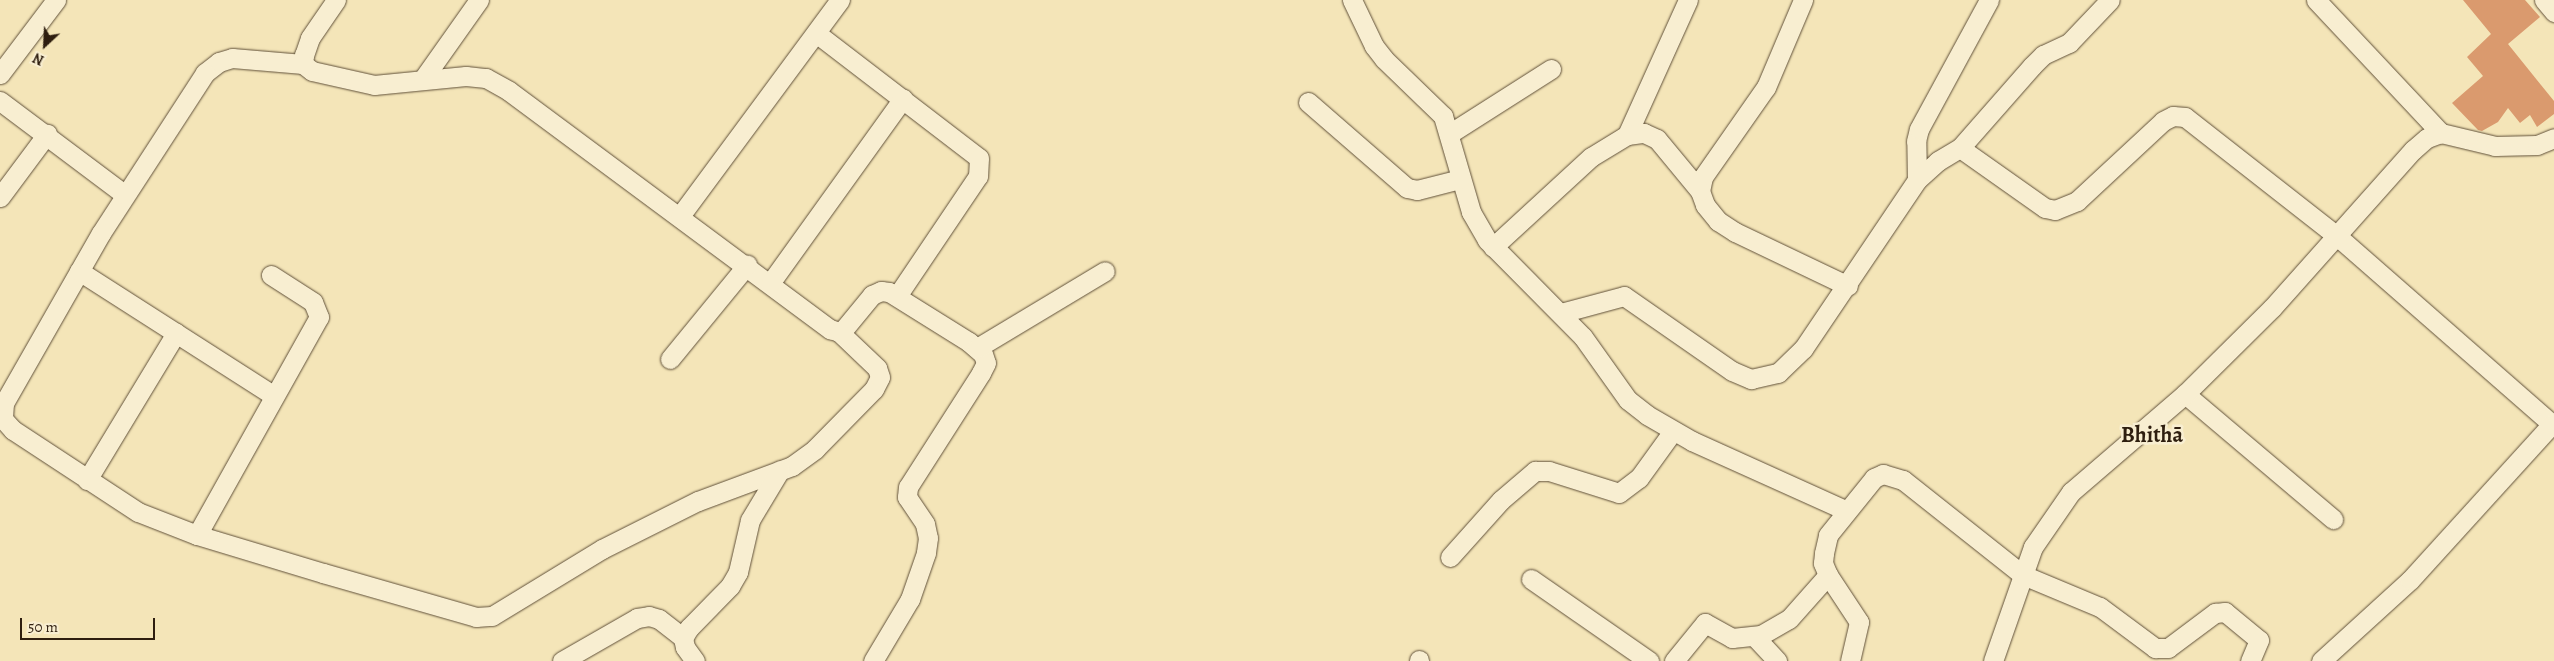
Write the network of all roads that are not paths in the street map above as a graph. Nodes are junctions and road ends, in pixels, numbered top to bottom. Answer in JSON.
{"nodes":[{"id":1,"x":56,"y":0,"type":"edge"},
{"id":2,"x":336,"y":0,"type":"edge"},
{"id":3,"x":478,"y":0,"type":"edge"},
{"id":4,"x":840,"y":0,"type":"edge"},
{"id":5,"x":1352,"y":0,"type":"edge"},
{"id":6,"x":1688,"y":0,"type":"edge"},
{"id":7,"x":1803,"y":0,"type":"edge"},
{"id":8,"x":1989,"y":0,"type":"edge"},
{"id":9,"x":2110,"y":0,"type":"edge"},
{"id":10,"x":2316,"y":0,"type":"edge"},
{"id":11,"x":2544,"y":0,"type":"edge"},
{"id":12,"x":2554,"y":12,"type":"edge"},
{"id":13,"x":816,"y":33,"type":"junction"},
{"id":14,"x":303,"y":64,"type":"junction"},
{"id":15,"x":1551,"y":69,"type":"dead end"},
{"id":16,"x":0,"y":74,"type":"edge"},
{"id":17,"x":423,"y":79,"type":"junction"},
{"id":18,"x":903,"y":98,"type":"junction"},
{"id":19,"x":0,"y":101,"type":"edge"},
{"id":20,"x":1308,"y":102,"type":"dead end"},
{"id":21,"x":2441,"y":133,"type":"junction"},
{"id":22,"x":47,"y":134,"type":"junction"},
{"id":23,"x":1449,"y":134,"type":"junction"},
{"id":24,"x":1626,"y":135,"type":"junction"},
{"id":25,"x":2554,"y":138,"type":"edge"},
{"id":26,"x":1960,"y":148,"type":"junction"},
{"id":27,"x":1460,"y":179,"type":"junction"},
{"id":28,"x":1917,"y":180,"type":"junction"},
{"id":29,"x":1700,"y":191,"type":"junction"},
{"id":30,"x":125,"y":195,"type":"junction"},
{"id":31,"x":0,"y":197,"type":"edge"},
{"id":32,"x":680,"y":216,"type":"junction"},
{"id":33,"x":2337,"y":236,"type":"junction"},
{"id":34,"x":1493,"y":247,"type":"junction"},
{"id":35,"x":747,"y":264,"type":"junction"},
{"id":36,"x":1105,"y":271,"type":"dead end"},
{"id":37,"x":79,"y":272,"type":"junction"},
{"id":38,"x":271,"y":275,"type":"dead end"},
{"id":39,"x":771,"y":282,"type":"junction"},
{"id":40,"x":1848,"y":286,"type":"junction"},
{"id":41,"x":897,"y":296,"type":"junction"},
{"id":42,"x":1561,"y":313,"type":"junction"},
{"id":43,"x":838,"y":332,"type":"junction"},
{"id":44,"x":176,"y":333,"type":"junction"},
{"id":45,"x":977,"y":348,"type":"junction"},
{"id":46,"x":670,"y":359,"type":"dead end"},
{"id":47,"x":2185,"y":394,"type":"junction"},
{"id":48,"x":273,"y":395,"type":"junction"},
{"id":49,"x":2553,"y":425,"type":"edge"},
{"id":50,"x":1673,"y":431,"type":"junction"},
{"id":51,"x":780,"y":470,"type":"junction"},
{"id":52,"x":88,"y":480,"type":"junction"},
{"id":53,"x":1847,"y":510,"type":"junction"},
{"id":54,"x":2333,"y":519,"type":"dead end"},
{"id":55,"x":197,"y":535,"type":"junction"},
{"id":56,"x":1450,"y":557,"type":"dead end"},
{"id":57,"x":1828,"y":575,"type":"junction"},
{"id":58,"x":2023,"y":575,"type":"junction"},
{"id":59,"x":1531,"y":579,"type":"dead end"},
{"id":60,"x":1754,"y":636,"type":"junction"},
{"id":61,"x":683,"y":638,"type":"junction"},
{"id":62,"x":562,"y":661,"type":"edge"},
{"id":63,"x":695,"y":661,"type":"edge"},
{"id":64,"x":874,"y":661,"type":"edge"},
{"id":65,"x":1649,"y":661,"type":"edge"},
{"id":66,"x":1674,"y":661,"type":"edge"},
{"id":67,"x":1777,"y":661,"type":"edge"},
{"id":68,"x":1850,"y":661,"type":"edge"},
{"id":69,"x":1993,"y":661,"type":"edge"},
{"id":70,"x":2250,"y":661,"type":"edge"},
{"id":71,"x":2322,"y":661,"type":"edge"}],
"edges":[{"from":1,"to":16,"type":"street"},
{"from":2,"to":14,"type":"street"},
{"from":3,"to":17,"type":"street"},
{"from":4,"to":13,"type":"street"},
{"from":5,"to":23,"type":"street"},
{"from":6,"to":24,"type":"street"},
{"from":7,"to":29,"type":"street"},
{"from":8,"to":28,"type":"street"},
{"from":9,"to":26,"type":"street"},
{"from":10,"to":21,"type":"street"},
{"from":11,"to":12,"type":"street"},
{"from":13,"to":18,"type":"street"},
{"from":13,"to":32,"type":"street"},
{"from":14,"to":17,"type":"street"},
{"from":14,"to":30,"type":"street"},
{"from":15,"to":23,"type":"street"},
{"from":17,"to":32,"type":"street"},
{"from":18,"to":39,"type":"street"},
{"from":18,"to":41,"type":"street"},
{"from":19,"to":22,"type":"street"},
{"from":20,"to":27,"type":"street"},
{"from":21,"to":25,"type":"street"},
{"from":21,"to":33,"type":"street"},
{"from":22,"to":30,"type":"street"},
{"from":22,"to":31,"type":"street"},
{"from":23,"to":27,"type":"street"},
{"from":24,"to":29,"type":"street"},
{"from":24,"to":34,"type":"street"},
{"from":26,"to":28,"type":"street"},
{"from":26,"to":33,"type":"street"},
{"from":27,"to":34,"type":"street"},
{"from":28,"to":40,"type":"street"},
{"from":29,"to":40,"type":"street"},
{"from":30,"to":37,"type":"street"},
{"from":32,"to":35,"type":"street"},
{"from":33,"to":47,"type":"street"},
{"from":33,"to":49,"type":"street"},
{"from":34,"to":42,"type":"street"},
{"from":35,"to":39,"type":"street"},
{"from":35,"to":46,"type":"street"},
{"from":36,"to":45,"type":"street"},
{"from":37,"to":44,"type":"street"},
{"from":37,"to":52,"type":"street"},
{"from":38,"to":48,"type":"street"},
{"from":39,"to":43,"type":"street"},
{"from":40,"to":42,"type":"street"},
{"from":41,"to":43,"type":"street"},
{"from":41,"to":45,"type":"street"},
{"from":42,"to":50,"type":"street"},
{"from":43,"to":51,"type":"street"},
{"from":44,"to":48,"type":"street"},
{"from":44,"to":52,"type":"street"},
{"from":45,"to":64,"type":"street"},
{"from":47,"to":54,"type":"street"},
{"from":47,"to":58,"type":"street"},
{"from":48,"to":55,"type":"street"},
{"from":49,"to":71,"type":"street"},
{"from":50,"to":53,"type":"street"},
{"from":50,"to":56,"type":"street"},
{"from":51,"to":55,"type":"street"},
{"from":51,"to":61,"type":"street"},
{"from":52,"to":55,"type":"street"},
{"from":53,"to":57,"type":"street"},
{"from":53,"to":58,"type":"street"},
{"from":57,"to":60,"type":"street"},
{"from":57,"to":68,"type":"street"},
{"from":58,"to":69,"type":"street"},
{"from":58,"to":70,"type":"street"},
{"from":59,"to":65,"type":"street"},
{"from":60,"to":66,"type":"street"},
{"from":60,"to":67,"type":"street"},
{"from":61,"to":62,"type":"street"},
{"from":61,"to":63,"type":"street"}]}
